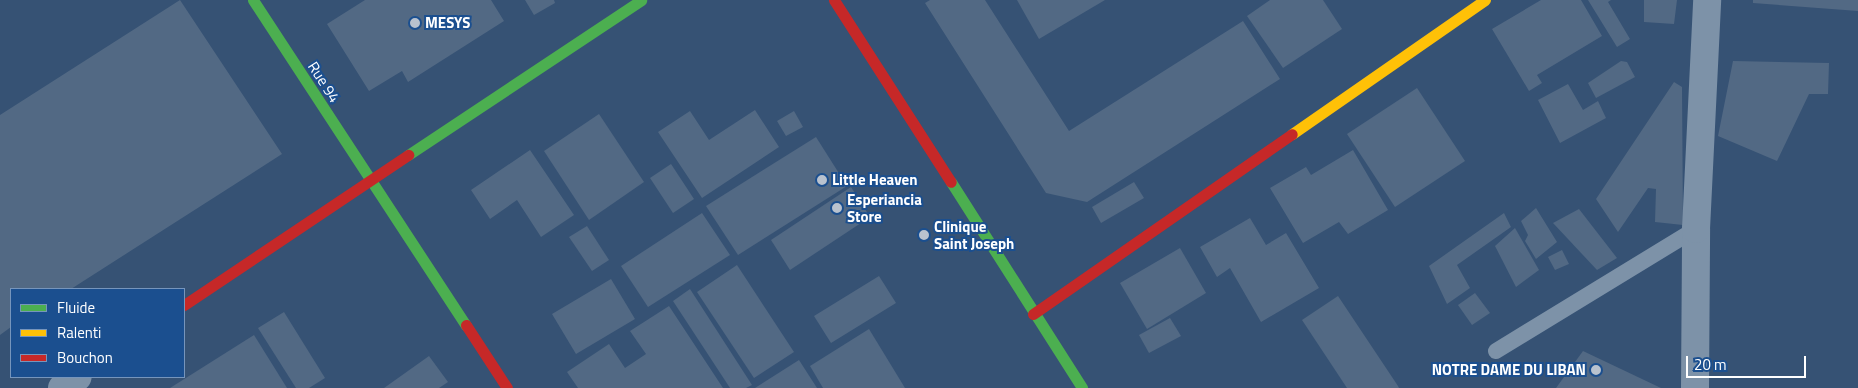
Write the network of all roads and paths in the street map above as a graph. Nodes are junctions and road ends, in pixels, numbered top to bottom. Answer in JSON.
{"nodes":[{"id":1,"x":253,"y":0,"type":"edge"},
{"id":2,"x":641,"y":0,"type":"edge"},
{"id":3,"x":834,"y":0,"type":"edge"},
{"id":4,"x":1485,"y":0,"type":"edge"},
{"id":5,"x":1707,"y":0,"type":"edge"},
{"id":6,"x":370,"y":180,"type":"junction"},
{"id":7,"x":1696,"y":229,"type":"junction"},
{"id":8,"x":185,"y":305,"type":"edge"},
{"id":9,"x":1033,"y":314,"type":"junction"},
{"id":10,"x":1496,"y":351,"type":"dead end"},
{"id":11,"x":77,"y":378,"type":"edge"},
{"id":12,"x":62,"y":388,"type":"edge"},
{"id":13,"x":507,"y":388,"type":"edge"},
{"id":14,"x":1082,"y":388,"type":"edge"},
{"id":15,"x":1695,"y":388,"type":"edge"}],
"edges":[{"from":1,"to":6,"type":"street","name":"Rue 94"},
{"from":2,"to":6,"type":"street"},
{"from":3,"to":9,"type":"street"},
{"from":4,"to":9,"type":"street"},
{"from":5,"to":7,"type":"street"},
{"from":6,"to":8,"type":"street"},
{"from":6,"to":13,"type":"street","name":"Rue 94"},
{"from":7,"to":10,"type":"lane"},
{"from":7,"to":15,"type":"street"},
{"from":9,"to":14,"type":"street"},
{"from":11,"to":12,"type":"street"}]}
